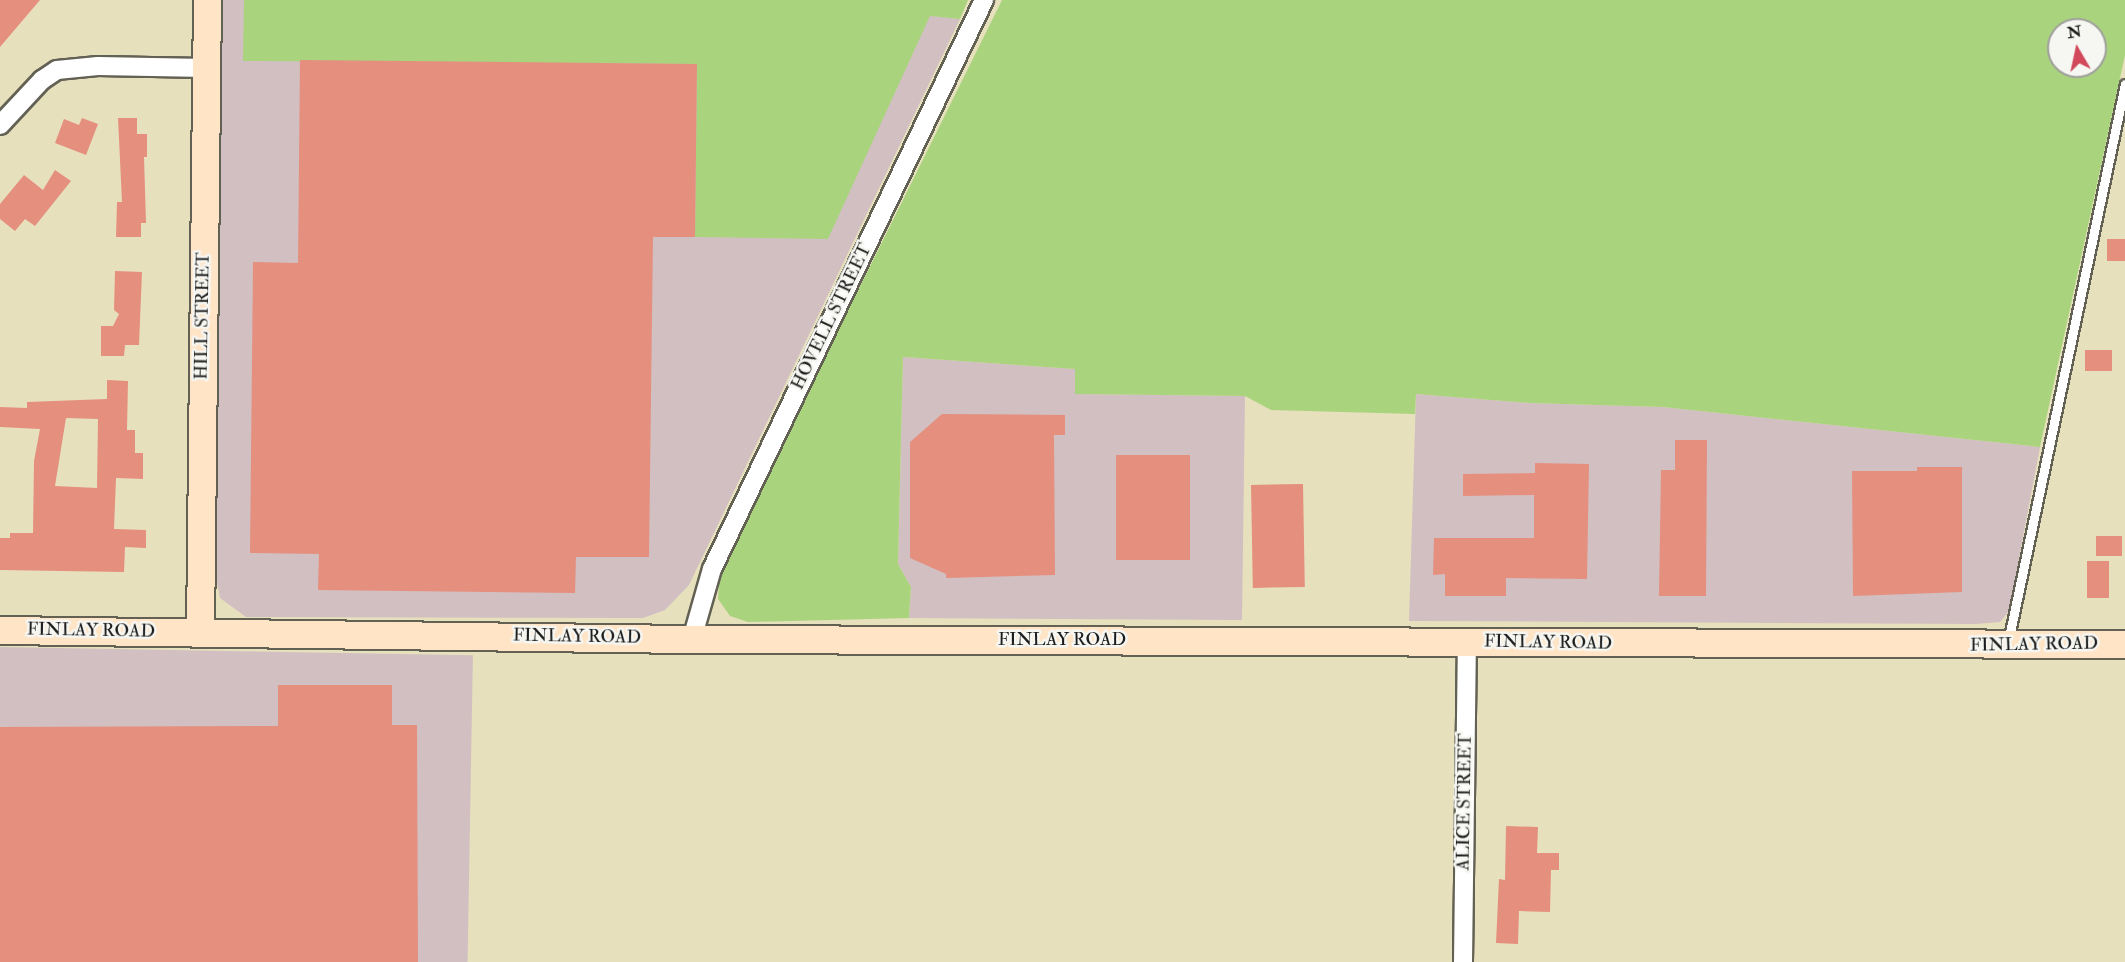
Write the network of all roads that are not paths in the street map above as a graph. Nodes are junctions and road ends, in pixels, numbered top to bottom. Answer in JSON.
{"nodes":[{"id":1,"x":207,"y":0,"type":"edge"},
{"id":2,"x":984,"y":0,"type":"edge"},
{"id":3,"x":206,"y":68,"type":"junction"},
{"id":4,"x":2125,"y":84,"type":"edge"},
{"id":5,"x":0,"y":125,"type":"edge"},
{"id":6,"x":0,"y":630,"type":"edge"},
{"id":7,"x":200,"y":633,"type":"junction"},
{"id":8,"x":692,"y":639,"type":"junction"},
{"id":9,"x":1467,"y":642,"type":"junction"},
{"id":10,"x":2125,"y":644,"type":"edge"},
{"id":11,"x":2007,"y":646,"type":"junction"},
{"id":12,"x":1463,"y":962,"type":"edge"}],
"edges":[{"from":1,"to":3,"type":"street","name":"HILL STREET"},
{"from":2,"to":8,"type":"street","name":"HOVELL STREET"},
{"from":3,"to":5,"type":"street"},
{"from":3,"to":7,"type":"street","name":"HILL STREET"},
{"from":4,"to":11,"type":"lane"},
{"from":6,"to":7,"type":"street","name":"FINLAY ROAD"},
{"from":7,"to":8,"type":"street","name":"FINLAY ROAD"},
{"from":8,"to":9,"type":"street","name":"FINLAY ROAD"},
{"from":9,"to":11,"type":"street","name":"FINLAY ROAD"},
{"from":9,"to":12,"type":"street","name":"ALICE STREET"},
{"from":10,"to":11,"type":"street","name":"FINLAY ROAD"}]}
